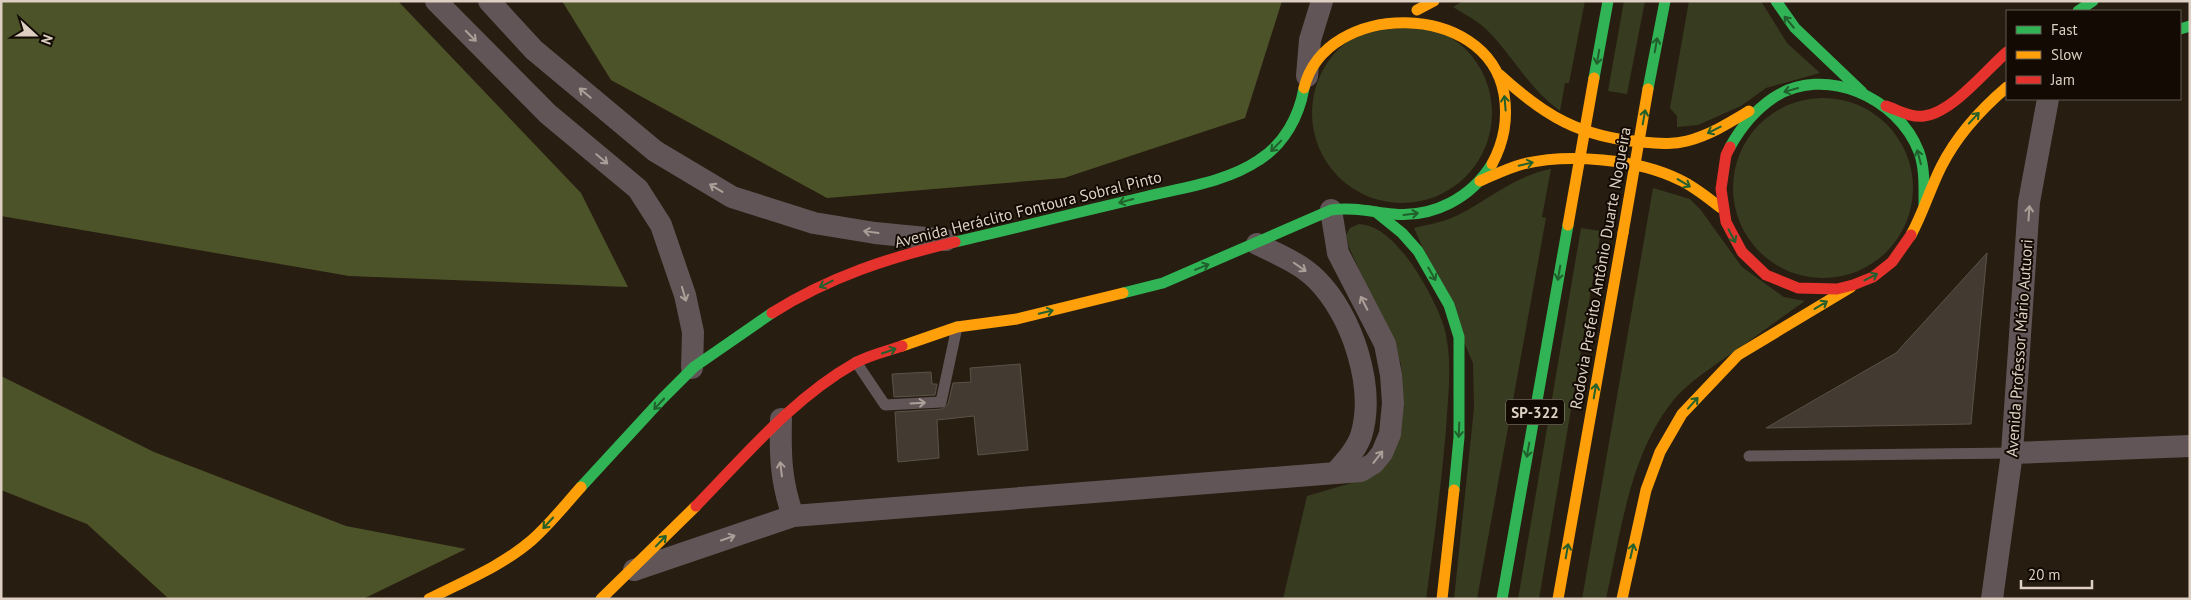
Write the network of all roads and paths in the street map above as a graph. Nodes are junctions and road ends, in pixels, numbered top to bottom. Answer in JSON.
{"nodes":[{"id":1,"x":436,"y":1,"type":"edge"},
{"id":2,"x":489,"y":1,"type":"edge"},
{"id":3,"x":1322,"y":1,"type":"edge"},
{"id":4,"x":1434,"y":1,"type":"edge"},
{"id":5,"x":1608,"y":1,"type":"edge"},
{"id":6,"x":1664,"y":1,"type":"edge"},
{"id":7,"x":1776,"y":1,"type":"edge"},
{"id":8,"x":2093,"y":1,"type":"edge"},
{"id":9,"x":1394,"y":10,"type":"junction"},
{"id":10,"x":2080,"y":10,"type":"edge"},
{"id":11,"x":2006,"y":53,"type":"edge"},
{"id":12,"x":1500,"y":75,"type":"junction"},
{"id":13,"x":1307,"y":77,"type":"junction"},
{"id":14,"x":2006,"y":88,"type":"edge"},
{"id":15,"x":1862,"y":92,"type":"junction"},
{"id":16,"x":2048,"y":100,"type":"edge"},
{"id":17,"x":1886,"y":106,"type":"junction"},
{"id":18,"x":1758,"y":107,"type":"junction"},
{"id":19,"x":1480,"y":181,"type":"junction"},
{"id":20,"x":1924,"y":205,"type":"junction"},
{"id":21,"x":1721,"y":208,"type":"junction"},
{"id":22,"x":1331,"y":210,"type":"junction"},
{"id":23,"x":1376,"y":212,"type":"junction"},
{"id":24,"x":955,"y":241,"type":"junction"},
{"id":25,"x":1257,"y":244,"type":"junction"},
{"id":26,"x":1851,"y":287,"type":"junction"},
{"id":27,"x":957,"y":327,"type":"junction"},
{"id":28,"x":856,"y":362,"type":"junction"},
{"id":29,"x":692,"y":368,"type":"junction"},
{"id":30,"x":781,"y":419,"type":"junction"},
{"id":31,"x":2190,"y":446,"type":"edge"},
{"id":32,"x":2012,"y":453,"type":"junction"},
{"id":33,"x":1750,"y":456,"type":"dead end"},
{"id":34,"x":1335,"y":473,"type":"junction"},
{"id":35,"x":793,"y":516,"type":"junction"},
{"id":36,"x":633,"y":570,"type":"junction"},
{"id":37,"x":429,"y":599,"type":"edge"},
{"id":38,"x":601,"y":599,"type":"edge"},
{"id":39,"x":1442,"y":599,"type":"edge"},
{"id":40,"x":1502,"y":599,"type":"edge"},
{"id":41,"x":1558,"y":599,"type":"edge"},
{"id":42,"x":1622,"y":599,"type":"edge"},
{"id":43,"x":1992,"y":599,"type":"edge"}],
"edges":[{"from":1,"to":29,"type":"street","one_way":true},
{"from":24,"to":2,"type":"street","one_way":true},
{"from":3,"to":13,"type":"street"},
{"from":4,"to":9,"type":"main road","name":"Avenida Heráclito Fontoura Sobral Pinto"},
{"from":5,"to":40,"type":"main road","number":"SP-322","one_way":true,"bridge":true},
{"from":41,"to":6,"type":"main road","name":"Rodovia Prefeito Antônio Duarte Nogueira","one_way":true,"bridge":true},
{"from":15,"to":7,"type":"main road","one_way":true},
{"from":8,"to":10,"type":"main road"},
{"from":9,"to":12,"type":"main road"},
{"from":9,"to":13,"type":"main road","name":"Avenida Heráclito Fontoura Sobral Pinto"},
{"from":11,"to":17,"type":"main road"},
{"from":18,"to":12,"type":"main road","one_way":true},
{"from":19,"to":12,"type":"main road","one_way":true},
{"from":13,"to":24,"type":"main road","name":"Avenida Heráclito Fontoura Sobral Pinto","one_way":true},
{"from":20,"to":14,"type":"main road","one_way":true},
{"from":15,"to":17,"type":"main road"},
{"from":15,"to":18,"type":"main road","one_way":true},
{"from":32,"to":16,"type":"street","name":"Avenida Professor Mário Autuori","one_way":true},
{"from":20,"to":17,"type":"main road","one_way":true},
{"from":18,"to":21,"type":"main road"},
{"from":19,"to":21,"type":"main road","one_way":true},
{"from":23,"to":19,"type":"main road","one_way":true},
{"from":26,"to":20,"type":"main road","one_way":true},
{"from":21,"to":26,"type":"main road","one_way":true},
{"from":22,"to":23,"type":"main road"},
{"from":22,"to":25,"type":"main road"},
{"from":34,"to":22,"type":"street","one_way":true},
{"from":23,"to":39,"type":"main road","one_way":true},
{"from":24,"to":29,"type":"main road","name":"Avenida Heráclito Fontoura Sobral Pinto","one_way":true},
{"from":27,"to":25,"type":"main road","one_way":true},
{"from":25,"to":34,"type":"street","one_way":true},
{"from":42,"to":26,"type":"main road","one_way":true},
{"from":28,"to":27,"type":"main road","one_way":true},
{"from":28,"to":27,"type":"lane","one_way":true},
{"from":28,"to":30,"type":"main road"},
{"from":29,"to":37,"type":"main road","name":"Avenida Heráclito Fontoura Sobral Pinto","one_way":true},
{"from":35,"to":30,"type":"street","one_way":true},
{"from":36,"to":30,"type":"main road","one_way":true},
{"from":31,"to":32,"type":"street"},
{"from":32,"to":33,"type":"lane"},
{"from":32,"to":43,"type":"street","name":"Avenida Professor Mário Autuori"},
{"from":34,"to":35,"type":"street"},
{"from":36,"to":35,"type":"street","one_way":true},
{"from":36,"to":38,"type":"main road"}]}
